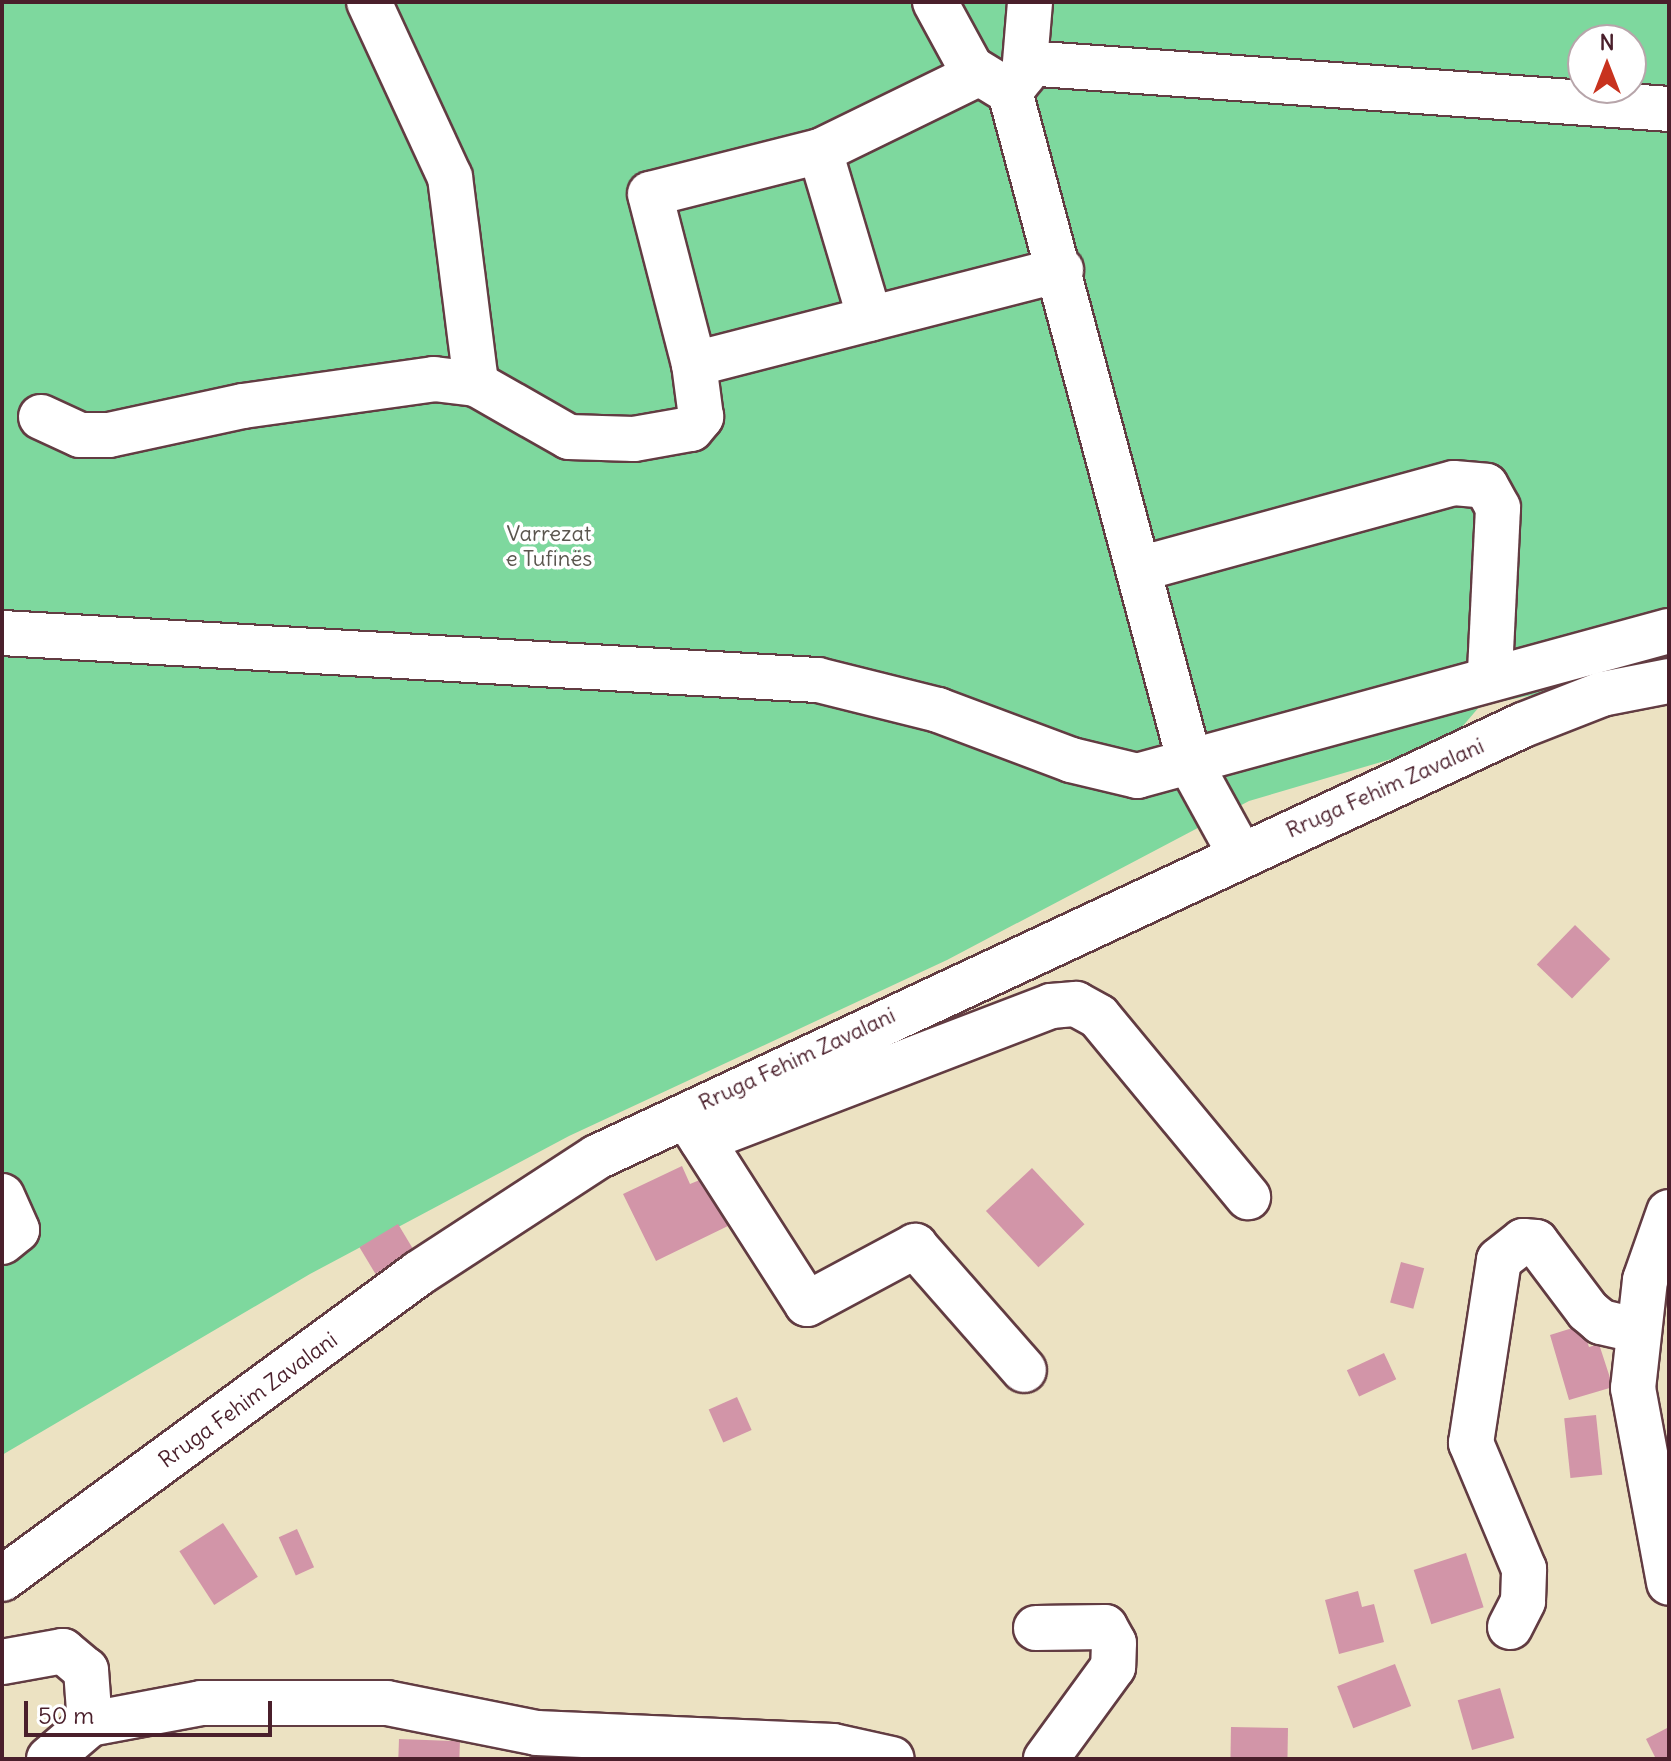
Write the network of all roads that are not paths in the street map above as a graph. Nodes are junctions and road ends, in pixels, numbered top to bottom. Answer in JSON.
{"nodes":[{"id":1,"x":369,"y":2,"type":"edge"},
{"id":2,"x":935,"y":2,"type":"edge"},
{"id":3,"x":1030,"y":2,"type":"edge"},
{"id":4,"x":1004,"y":77,"type":"junction"},
{"id":5,"x":1669,"y":109,"type":"edge"},
{"id":6,"x":820,"y":151,"type":"junction"},
{"id":7,"x":1061,"y":270,"type":"junction"},
{"id":8,"x":870,"y":319,"type":"junction"},
{"id":9,"x":694,"y":364,"type":"junction"},
{"id":10,"x":476,"y":384,"type":"junction"},
{"id":11,"x":41,"y":417,"type":"dead end"},
{"id":12,"x":1143,"y":568,"type":"junction"},
{"id":13,"x":1669,"y":631,"type":"edge"},
{"id":14,"x":2,"y":633,"type":"edge"},
{"id":15,"x":1490,"y":674,"type":"junction"},
{"id":16,"x":1669,"y":681,"type":"edge"},
{"id":17,"x":1190,"y":763,"type":"junction"},
{"id":18,"x":1240,"y":854,"type":"junction"},
{"id":19,"x":693,"y":1126,"type":"junction"},
{"id":20,"x":2,"y":1196,"type":"edge"},
{"id":21,"x":1248,"y":1197,"type":"dead end"},
{"id":22,"x":1667,"y":1229,"type":"edge"},
{"id":23,"x":2,"y":1242,"type":"edge"},
{"id":24,"x":1637,"y":1330,"type":"junction"},
{"id":25,"x":1024,"y":1370,"type":"dead end"},
{"id":26,"x":2,"y":1579,"type":"edge"},
{"id":27,"x":1669,"y":1583,"type":"edge"},
{"id":28,"x":1510,"y":1627,"type":"dead end"},
{"id":29,"x":1036,"y":1628,"type":"dead end"},
{"id":30,"x":2,"y":1662,"type":"edge"},
{"id":31,"x":90,"y":1724,"type":"junction"},
{"id":32,"x":49,"y":1759,"type":"edge"},
{"id":33,"x":892,"y":1759,"type":"edge"},
{"id":34,"x":1046,"y":1759,"type":"edge"}],
"edges":[{"from":1,"to":10,"type":"street"},
{"from":2,"to":4,"type":"street"},
{"from":3,"to":4,"type":"street"},
{"from":4,"to":5,"type":"street"},
{"from":4,"to":6,"type":"street"},
{"from":4,"to":7,"type":"street"},
{"from":6,"to":8,"type":"street"},
{"from":6,"to":9,"type":"street"},
{"from":7,"to":8,"type":"street"},
{"from":7,"to":12,"type":"street"},
{"from":8,"to":9,"type":"street"},
{"from":9,"to":10,"type":"street"},
{"from":10,"to":11,"type":"street"},
{"from":12,"to":15,"type":"street"},
{"from":12,"to":17,"type":"street"},
{"from":13,"to":15,"type":"street"},
{"from":14,"to":17,"type":"street"},
{"from":15,"to":17,"type":"street"},
{"from":16,"to":18,"type":"street","name":"Rruga Fehim Zavalani"},
{"from":17,"to":18,"type":"street"},
{"from":18,"to":19,"type":"street","name":"Rruga Fehim Zavalani"},
{"from":19,"to":21,"type":"street"},
{"from":19,"to":25,"type":"street"},
{"from":19,"to":26,"type":"street","name":"Rruga Fehim Zavalani"},
{"from":20,"to":23,"type":"street"},
{"from":22,"to":24,"type":"street"},
{"from":24,"to":27,"type":"street"},
{"from":24,"to":28,"type":"street"},
{"from":29,"to":34,"type":"street"},
{"from":30,"to":31,"type":"street"},
{"from":31,"to":32,"type":"street"},
{"from":31,"to":33,"type":"street"}]}
